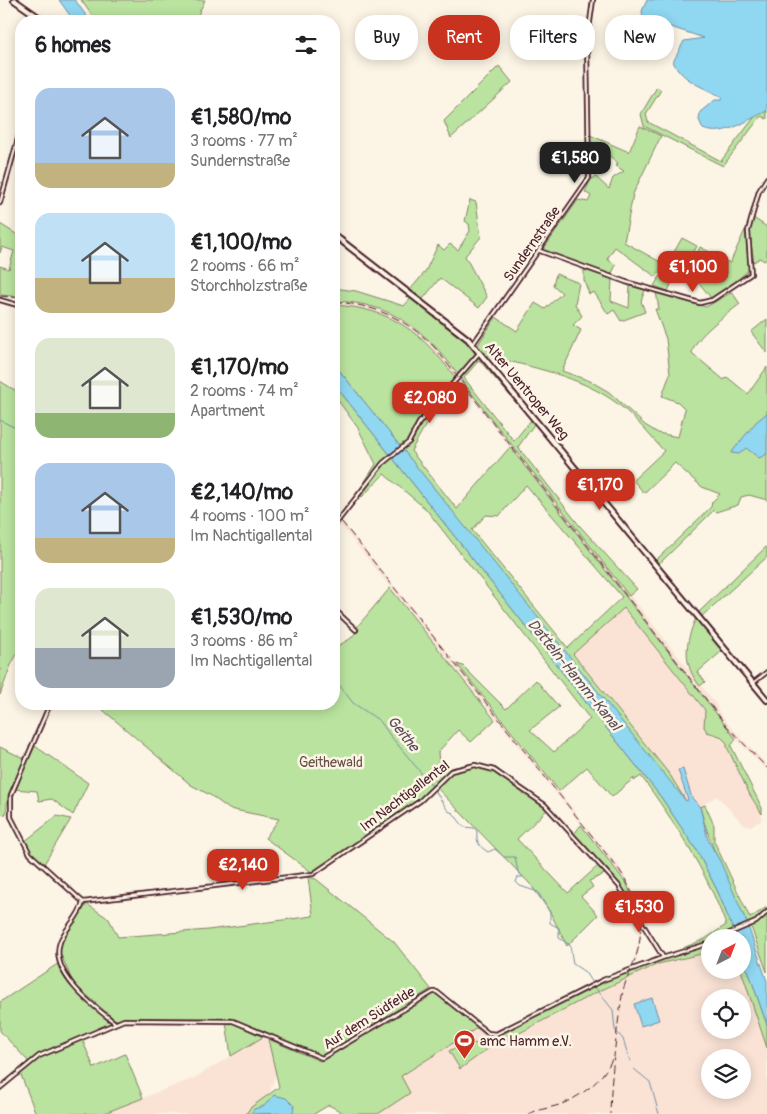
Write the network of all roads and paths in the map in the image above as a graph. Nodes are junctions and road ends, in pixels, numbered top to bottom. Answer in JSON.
{"nodes":[{"id":1,"x":14,"y":0,"type":"edge"},
{"id":2,"x":593,"y":0,"type":"edge"},
{"id":3,"x":35,"y":15,"type":"edge"},
{"id":4,"x":15,"y":149,"type":"edge"},
{"id":5,"x":767,"y":178,"type":"edge"},
{"id":6,"x":0,"y":203,"type":"edge"},
{"id":7,"x":340,"y":240,"type":"edge"},
{"id":8,"x":540,"y":251,"type":"junction"},
{"id":9,"x":0,"y":300,"type":"edge"},
{"id":10,"x":15,"y":304,"type":"edge"},
{"id":11,"x":473,"y":344,"type":"junction"},
{"id":12,"x":479,"y":353,"type":"junction"},
{"id":13,"x":340,"y":519,"type":"edge"},
{"id":14,"x":340,"y":615,"type":"edge"},
{"id":15,"x":356,"y":630,"type":"dead end"},
{"id":16,"x":767,"y":672,"type":"edge"},
{"id":17,"x":752,"y":684,"type":"junction"},
{"id":18,"x":767,"y":700,"type":"edge"},
{"id":19,"x":47,"y":710,"type":"edge"},
{"id":20,"x":83,"y":902,"type":"junction"},
{"id":21,"x":767,"y":912,"type":"edge"},
{"id":22,"x":736,"y":929,"type":"edge"},
{"id":23,"x":701,"y":946,"type":"edge"},
{"id":24,"x":663,"y":957,"type":"junction"},
{"id":25,"x":115,"y":1022,"type":"junction"},
{"id":26,"x":0,"y":1088,"type":"edge"}],
"edges":[{"from":1,"to":3,"type":"street"},
{"from":2,"to":8,"type":"street","name":"Sundernstraße"},
{"from":4,"to":6,"type":"street"},
{"from":5,"to":8,"type":"street"},
{"from":7,"to":11,"type":"street","name":"Alter Uentroper Weg"},
{"from":8,"to":11,"type":"street","name":"Sundernstraße"},
{"from":9,"to":10,"type":"street"},
{"from":11,"to":12,"type":"street","name":"Alter Uentroper Weg"},
{"from":12,"to":13,"type":"street"},
{"from":12,"to":17,"type":"street","name":"Alter Uentroper Weg"},
{"from":14,"to":15,"type":"street"},
{"from":16,"to":17,"type":"street"},
{"from":17,"to":18,"type":"street","name":"Alter Uentroper Weg"},
{"from":19,"to":20,"type":"street"},
{"from":20,"to":24,"type":"street","name":"Im Nachtigallental"},
{"from":20,"to":25,"type":"street"},
{"from":21,"to":22,"type":"street"},
{"from":23,"to":24,"type":"street","name":"Auf dem Südfelde"},
{"from":24,"to":25,"type":"street","name":"Auf dem Südfelde"},
{"from":25,"to":26,"type":"street","name":"Auf dem Südfelde"}]}
